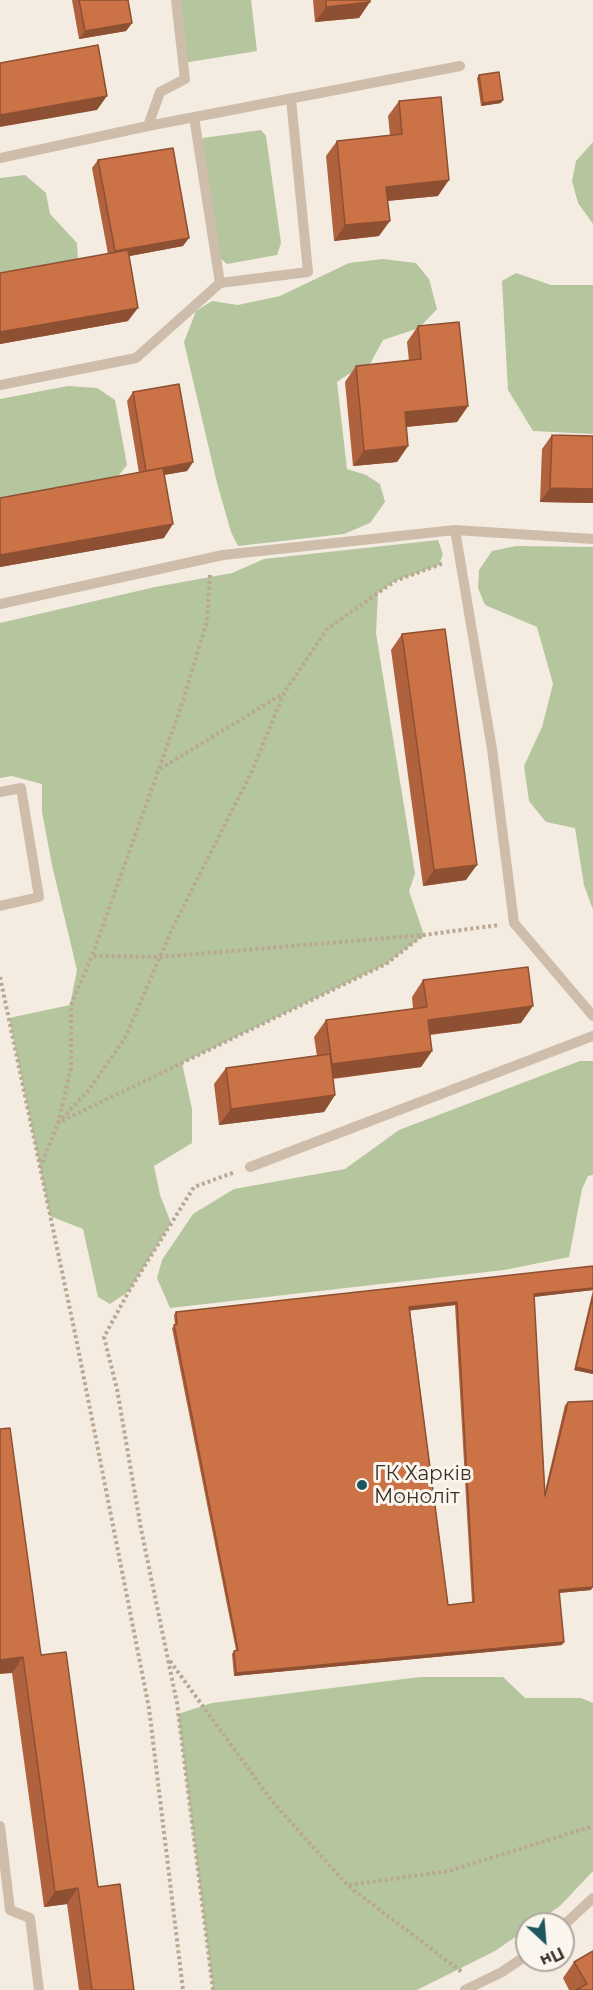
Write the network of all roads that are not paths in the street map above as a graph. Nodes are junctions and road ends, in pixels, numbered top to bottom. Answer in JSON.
{"nodes":[{"id":1,"x":176,"y":0,"type":"edge"},
{"id":2,"x":460,"y":66,"type":"dead end"},
{"id":3,"x":291,"y":99,"type":"junction"},
{"id":4,"x":194,"y":117,"type":"junction"},
{"id":5,"x":148,"y":126,"type":"junction"},
{"id":6,"x":0,"y":158,"type":"edge"},
{"id":7,"x":220,"y":283,"type":"junction"},
{"id":8,"x":0,"y":385,"type":"edge"},
{"id":9,"x":455,"y":530,"type":"junction"},
{"id":10,"x":593,"y":539,"type":"edge"},
{"id":11,"x":0,"y":604,"type":"edge"},
{"id":12,"x":0,"y":792,"type":"edge"},
{"id":13,"x":0,"y":906,"type":"edge"},
{"id":14,"x":593,"y":1016,"type":"edge"},
{"id":15,"x":593,"y":1036,"type":"edge"},
{"id":16,"x":250,"y":1167,"type":"road end"},
{"id":17,"x":0,"y":1826,"type":"edge"},
{"id":18,"x":593,"y":1898,"type":"edge"},
{"id":19,"x":5,"y":1908,"type":"edge"},
{"id":20,"x":575,"y":1915,"type":"edge"},
{"id":21,"x":515,"y":1963,"type":"edge"},
{"id":22,"x":39,"y":1990,"type":"edge"},
{"id":23,"x":465,"y":1990,"type":"edge"}],
"edges":[{"from":1,"to":5,"type":"lane"},
{"from":2,"to":3,"type":"lane"},
{"from":3,"to":4,"type":"lane"},
{"from":3,"to":7,"type":"lane"},
{"from":4,"to":5,"type":"lane"},
{"from":4,"to":7,"type":"lane"},
{"from":5,"to":6,"type":"lane"},
{"from":7,"to":8,"type":"lane"},
{"from":9,"to":10,"type":"lane"},
{"from":9,"to":11,"type":"lane"},
{"from":9,"to":14,"type":"lane"},
{"from":12,"to":13,"type":"lane"},
{"from":15,"to":16,"type":"lane"},
{"from":17,"to":19,"type":"lane"},
{"from":18,"to":20,"type":"lane"},
{"from":19,"to":22,"type":"lane"},
{"from":21,"to":23,"type":"lane"}]}
